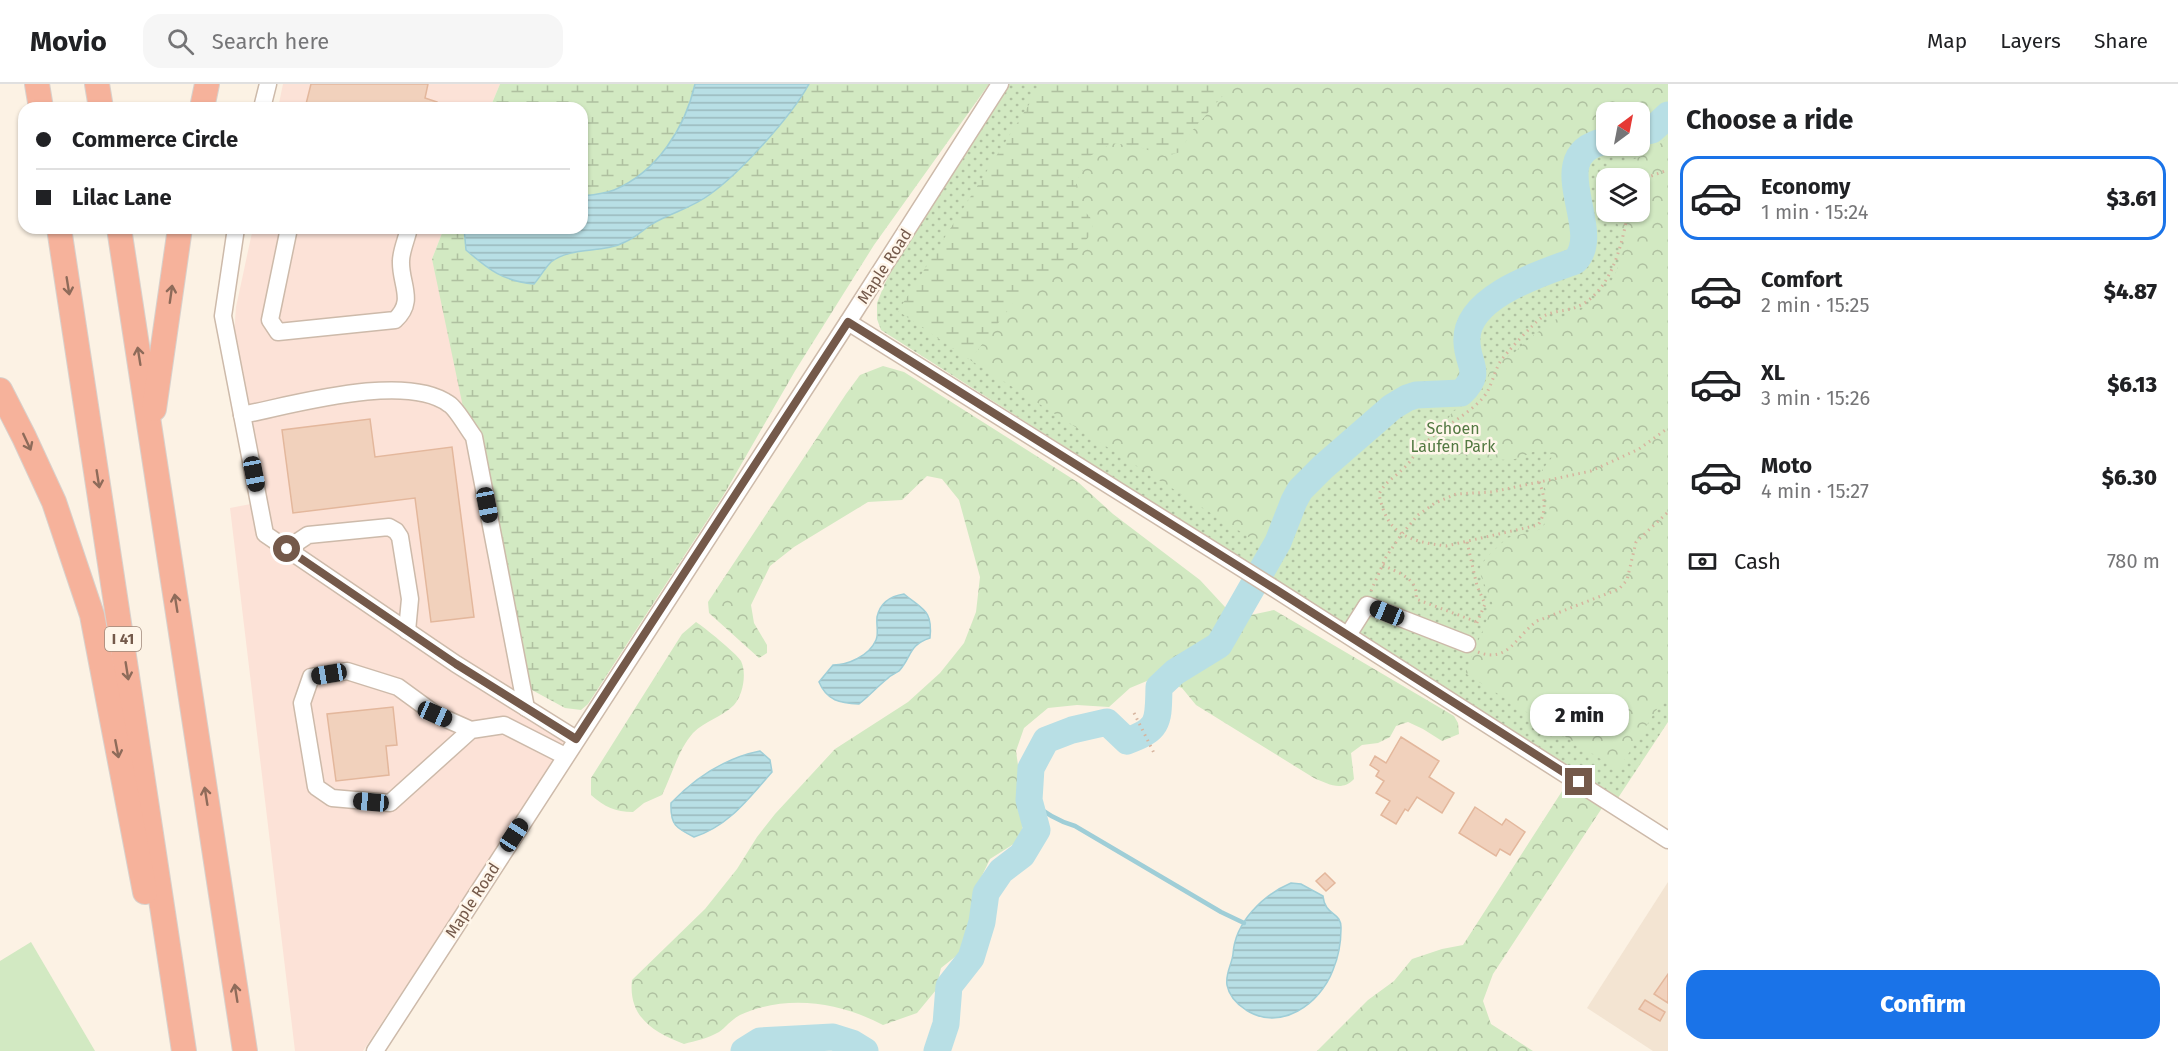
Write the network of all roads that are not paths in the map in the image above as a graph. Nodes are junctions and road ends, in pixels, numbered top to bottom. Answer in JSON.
{"nodes":[{"id":1,"x":37,"y":84,"type":"edge"},
{"id":2,"x":97,"y":84,"type":"edge"},
{"id":3,"x":207,"y":84,"type":"edge"},
{"id":4,"x":268,"y":84,"type":"edge"},
{"id":5,"x":1000,"y":84,"type":"edge"},
{"id":6,"x":40,"y":102,"type":"edge"},
{"id":7,"x":100,"y":102,"type":"edge"},
{"id":8,"x":203,"y":102,"type":"edge"},
{"id":9,"x":264,"y":102,"type":"edge"},
{"id":10,"x":60,"y":234,"type":"edge"},
{"id":11,"x":120,"y":234,"type":"edge"},
{"id":12,"x":179,"y":234,"type":"edge"},
{"id":13,"x":235,"y":234,"type":"edge"},
{"id":14,"x":288,"y":234,"type":"edge"},
{"id":15,"x":408,"y":234,"type":"edge"},
{"id":16,"x":848,"y":322,"type":"junction"},
{"id":17,"x":0,"y":390,"type":"edge"},
{"id":18,"x":242,"y":415,"type":"junction"},
{"id":19,"x":151,"y":435,"type":"junction"},
{"id":20,"x":287,"y":549,"type":"junction"},
{"id":21,"x":407,"y":631,"type":"junction"},
{"id":22,"x":1348,"y":635,"type":"junction"},
{"id":23,"x":1471,"y":648,"type":"road end"},
{"id":24,"x":526,"y":708,"type":"junction"},
{"id":25,"x":471,"y":730,"type":"junction"},
{"id":26,"x":576,"y":739,"type":"junction"},
{"id":27,"x":565,"y":756,"type":"junction"},
{"id":28,"x":1668,"y":840,"type":"edge"},
{"id":29,"x":176,"y":1051,"type":"edge"},
{"id":30,"x":184,"y":1051,"type":"edge"},
{"id":31,"x":245,"y":1051,"type":"edge"},
{"id":32,"x":375,"y":1051,"type":"edge"}],
"edges":[{"from":1,"to":6,"type":"highway"},
{"from":2,"to":7,"type":"highway"},
{"from":3,"to":8,"type":"highway"},
{"from":4,"to":9,"type":"street"},
{"from":5,"to":16,"type":"street","name":"Maple Road"},
{"from":10,"to":30,"type":"highway","number":"I 41","one_way":true},
{"from":19,"to":11,"type":"highway","one_way":true},
{"from":19,"to":12,"type":"highway","one_way":true},
{"from":13,"to":18,"type":"street"},
{"from":14,"to":15,"type":"street"},
{"from":16,"to":22,"type":"street"},
{"from":16,"to":26,"type":"street","name":"Maple Road"},
{"from":17,"to":29,"type":"highway","one_way":true},
{"from":18,"to":20,"type":"street"},
{"from":18,"to":24,"type":"street"},
{"from":31,"to":19,"type":"highway","one_way":true},
{"from":20,"to":21,"type":"street"},
{"from":20,"to":21,"type":"street"},
{"from":21,"to":24,"type":"street"},
{"from":22,"to":23,"type":"street"},
{"from":22,"to":28,"type":"street"},
{"from":24,"to":26,"type":"street"},
{"from":25,"to":25,"type":"street"},
{"from":25,"to":27,"type":"street"},
{"from":26,"to":27,"type":"street","name":"Maple Road"},
{"from":27,"to":32,"type":"street","name":"Maple Road"}]}
